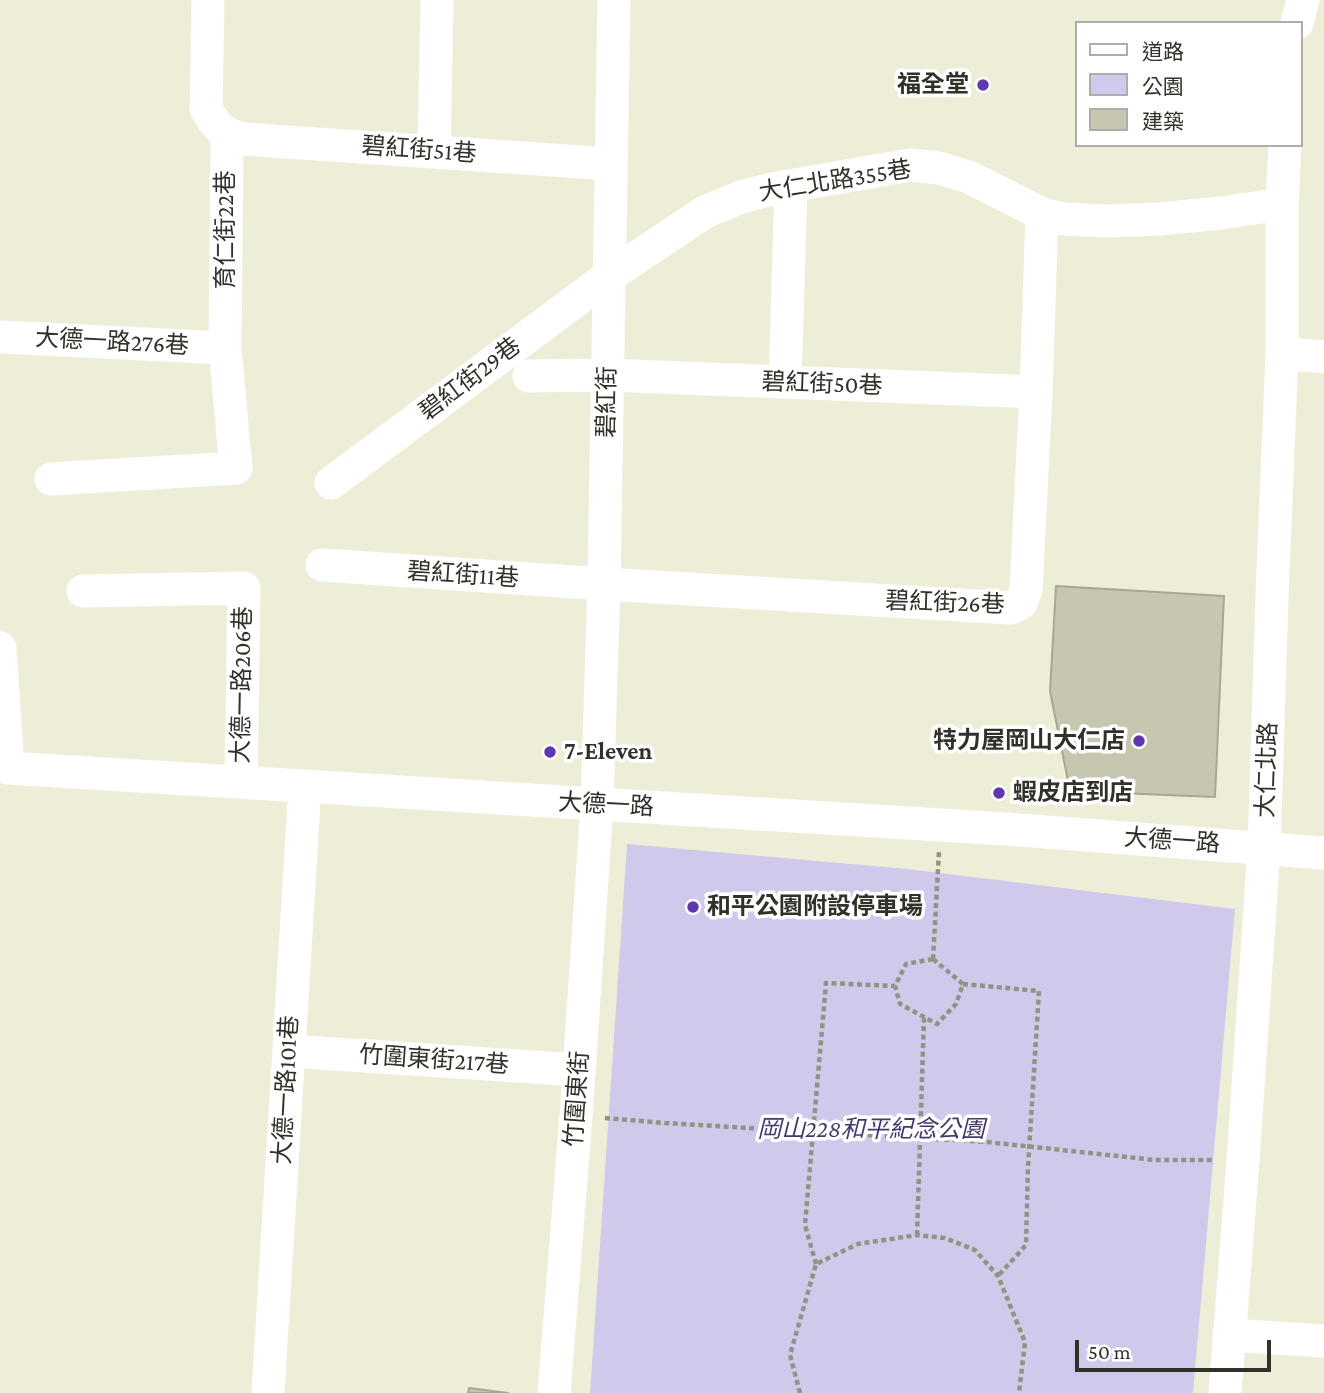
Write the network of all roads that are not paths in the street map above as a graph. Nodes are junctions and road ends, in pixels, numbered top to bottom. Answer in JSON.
{"nodes":[{"id":1,"x":208,"y":0,"type":"edge"},
{"id":2,"x":437,"y":0,"type":"edge"},
{"id":3,"x":614,"y":0,"type":"edge"},
{"id":4,"x":1303,"y":0,"type":"edge"},
{"id":5,"x":1298,"y":21,"type":"edge"},
{"id":6,"x":227,"y":134,"type":"junction"},
{"id":7,"x":1285,"y":147,"type":"edge"},
{"id":8,"x":434,"y":151,"type":"junction"},
{"id":9,"x":611,"y":164,"type":"junction"},
{"id":10,"x":791,"y":186,"type":"junction"},
{"id":11,"x":1282,"y":204,"type":"junction"},
{"id":12,"x":1042,"y":214,"type":"junction"},
{"id":13,"x":609,"y":276,"type":"junction"},
{"id":14,"x":0,"y":337,"type":"edge"},
{"id":15,"x":225,"y":348,"type":"junction"},
{"id":16,"x":1282,"y":353,"type":"junction"},
{"id":17,"x":1324,"y":357,"type":"edge"},
{"id":18,"x":607,"y":375,"type":"junction"},
{"id":19,"x":529,"y":376,"type":"dead end"},
{"id":20,"x":785,"y":382,"type":"junction"},
{"id":21,"x":1036,"y":392,"type":"junction"},
{"id":22,"x":51,"y":480,"type":"dead end"},
{"id":23,"x":331,"y":482,"type":"dead end"},
{"id":24,"x":322,"y":565,"type":"dead end"},
{"id":25,"x":604,"y":584,"type":"junction"},
{"id":26,"x":83,"y":591,"type":"dead end"},
{"id":27,"x":0,"y":648,"type":"edge"},
{"id":28,"x":241,"y":782,"type":"junction"},
{"id":29,"x":305,"y":786,"type":"junction"},
{"id":30,"x":597,"y":804,"type":"junction"},
{"id":31,"x":1264,"y":848,"type":"junction"},
{"id":32,"x":1324,"y":853,"type":"edge"},
{"id":33,"x":289,"y":1051,"type":"junction"},
{"id":34,"x":579,"y":1070,"type":"junction"},
{"id":35,"x":1229,"y":1335,"type":"junction"},
{"id":36,"x":1324,"y":1341,"type":"edge"},
{"id":37,"x":268,"y":1393,"type":"edge"},
{"id":38,"x":554,"y":1393,"type":"edge"},
{"id":39,"x":1225,"y":1393,"type":"edge"}],
"edges":[{"from":1,"to":6,"type":"street","name":"育仁街22巷"},
{"from":2,"to":8,"type":"street"},
{"from":3,"to":9,"type":"street","name":"碧紅街"},
{"from":4,"to":5,"type":"street"},
{"from":6,"to":8,"type":"street","name":"碧紅街51巷"},
{"from":6,"to":15,"type":"street","name":"育仁街22巷"},
{"from":7,"to":11,"type":"street","name":"大仁北路"},
{"from":8,"to":9,"type":"street","name":"碧紅街51巷"},
{"from":9,"to":13,"type":"street","name":"碧紅街"},
{"from":10,"to":12,"type":"street","name":"大仁北路355巷"},
{"from":10,"to":13,"type":"street","name":"大仁北路355巷"},
{"from":10,"to":20,"type":"street"},
{"from":11,"to":12,"type":"street","name":"大仁北路355巷"},
{"from":11,"to":16,"type":"street","name":"大仁北路"},
{"from":12,"to":21,"type":"street","name":"碧紅街26巷"},
{"from":13,"to":18,"type":"street","name":"碧紅街"},
{"from":13,"to":23,"type":"street","name":"碧紅街29巷"},
{"from":14,"to":15,"type":"street","name":"大德一路276巷"},
{"from":15,"to":22,"type":"street","name":"育仁街22巷"},
{"from":16,"to":17,"type":"street"},
{"from":16,"to":31,"type":"street","name":"大仁北路"},
{"from":18,"to":19,"type":"street","name":"碧紅街50巷"},
{"from":18,"to":20,"type":"street","name":"碧紅街50巷"},
{"from":18,"to":25,"type":"street","name":"碧紅街"},
{"from":20,"to":21,"type":"street","name":"碧紅街50巷"},
{"from":21,"to":25,"type":"street","name":"碧紅街26巷"},
{"from":24,"to":25,"type":"street","name":"碧紅街11巷"},
{"from":25,"to":30,"type":"street","name":"碧紅街"},
{"from":26,"to":28,"type":"street","name":"大德一路206巷"},
{"from":27,"to":28,"type":"street","name":"大德一路"},
{"from":28,"to":29,"type":"street","name":"大德一路"},
{"from":29,"to":30,"type":"street","name":"大德一路"},
{"from":29,"to":33,"type":"street","name":"大德一路101巷"},
{"from":30,"to":31,"type":"street","name":"大德一路"},
{"from":30,"to":34,"type":"street","name":"竹圍東街"},
{"from":31,"to":32,"type":"street","name":"大德一路"},
{"from":31,"to":35,"type":"street","name":"大仁北路"},
{"from":33,"to":34,"type":"street","name":"竹圍東街217巷"},
{"from":33,"to":37,"type":"street","name":"大德一路101巷"},
{"from":34,"to":38,"type":"street","name":"竹圍東街"},
{"from":35,"to":36,"type":"street"},
{"from":35,"to":39,"type":"street","name":"大仁北路"}]}
